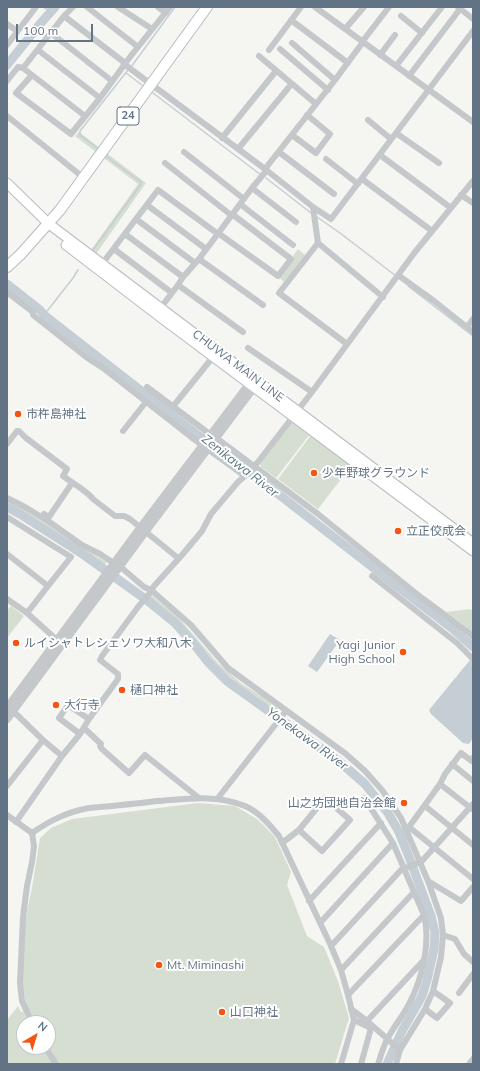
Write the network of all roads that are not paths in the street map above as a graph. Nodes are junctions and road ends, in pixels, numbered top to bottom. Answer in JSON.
{"nodes":[{"id":1,"x":36,"y":7,"type":"edge"},
{"id":2,"x":73,"y":7,"type":"edge"},
{"id":3,"x":87,"y":7,"type":"edge"},
{"id":4,"x":118,"y":7,"type":"edge"},
{"id":5,"x":158,"y":7,"type":"edge"},
{"id":6,"x":170,"y":7,"type":"edge"},
{"id":7,"x":207,"y":7,"type":"edge"},
{"id":8,"x":301,"y":7,"type":"edge"},
{"id":9,"x":315,"y":7,"type":"edge"},
{"id":10,"x":364,"y":7,"type":"edge"},
{"id":11,"x":389,"y":7,"type":"edge"},
{"id":12,"x":432,"y":7,"type":"edge"},
{"id":13,"x":459,"y":8,"type":"edge"},
{"id":14,"x":440,"y":9,"type":"edge"},
{"id":15,"x":166,"y":13,"type":"junction"},
{"id":16,"x":64,"y":16,"type":"junction"},
{"id":17,"x":401,"y":16,"type":"dead end"},
{"id":18,"x":473,"y":19,"type":"edge"},
{"id":19,"x":291,"y":20,"type":"junction"},
{"id":20,"x":7,"y":24,"type":"edge"},
{"id":21,"x":152,"y":29,"type":"junction"},
{"id":22,"x":346,"y":29,"type":"junction"},
{"id":23,"x":17,"y":31,"type":"junction"},
{"id":24,"x":473,"y":31,"type":"edge"},
{"id":25,"x":51,"y":33,"type":"junction"},
{"id":26,"x":422,"y":33,"type":"junction"},
{"id":27,"x":395,"y":35,"type":"dead end"},
{"id":28,"x":362,"y":42,"type":"junction"},
{"id":29,"x":292,"y":43,"type":"dead end"},
{"id":30,"x":7,"y":45,"type":"edge"},
{"id":31,"x":138,"y":47,"type":"junction"},
{"id":32,"x":280,"y":49,"type":"dead end"},
{"id":33,"x":38,"y":50,"type":"junction"},
{"id":34,"x":269,"y":50,"type":"dead end"},
{"id":35,"x":380,"y":55,"type":"junction"},
{"id":36,"x":259,"y":56,"type":"dead end"},
{"id":37,"x":348,"y":63,"type":"junction"},
{"id":38,"x":125,"y":64,"type":"junction"},
{"id":39,"x":396,"y":66,"type":"junction"},
{"id":40,"x":23,"y":68,"type":"junction"},
{"id":41,"x":276,"y":71,"type":"junction"},
{"id":42,"x":32,"y":75,"type":"junction"},
{"id":43,"x":409,"y":76,"type":"junction"},
{"id":44,"x":335,"y":80,"type":"junction"},
{"id":45,"x":7,"y":81,"type":"edge"},
{"id":46,"x":112,"y":81,"type":"junction"},
{"id":47,"x":151,"y":84,"type":"junction"},
{"id":48,"x":289,"y":87,"type":"dead end"},
{"id":49,"x":328,"y":90,"type":"junction"},
{"id":50,"x":429,"y":90,"type":"junction"},
{"id":51,"x":100,"y":98,"type":"junction"},
{"id":52,"x":316,"y":104,"type":"junction"},
{"id":53,"x":307,"y":115,"type":"junction"},
{"id":54,"x":7,"y":116,"type":"edge"},
{"id":55,"x":85,"y":116,"type":"junction"},
{"id":56,"x":368,"y":120,"type":"dead end"},
{"id":57,"x":473,"y":122,"type":"edge"},
{"id":58,"x":396,"y":133,"type":"junction"},
{"id":59,"x":292,"y":135,"type":"junction"},
{"id":60,"x":222,"y":138,"type":"junction"},
{"id":61,"x":391,"y":139,"type":"junction"},
{"id":62,"x":238,"y":150,"type":"junction"},
{"id":63,"x":184,"y":152,"type":"dead end"},
{"id":64,"x":279,"y":152,"type":"junction"},
{"id":65,"x":380,"y":155,"type":"junction"},
{"id":66,"x":326,"y":160,"type":"dead end"},
{"id":67,"x":165,"y":163,"type":"dead end"},
{"id":68,"x":440,"y":163,"type":"dead end"},
{"id":69,"x":266,"y":170,"type":"junction"},
{"id":70,"x":84,"y":178,"type":"junction"},
{"id":71,"x":473,"y":181,"type":"edge"},
{"id":72,"x":360,"y":182,"type":"junction"},
{"id":73,"x":7,"y":183,"type":"edge"},
{"id":74,"x":252,"y":188,"type":"junction"},
{"id":75,"x":7,"y":192,"type":"edge"},
{"id":76,"x":334,"y":194,"type":"dead end"},
{"id":77,"x":461,"y":195,"type":"junction"},
{"id":78,"x":242,"y":201,"type":"junction"},
{"id":79,"x":473,"y":203,"type":"edge"},
{"id":80,"x":147,"y":205,"type":"junction"},
{"id":81,"x":451,"y":208,"type":"junction"},
{"id":82,"x":314,"y":213,"type":"junction"},
{"id":83,"x":232,"y":215,"type":"junction"},
{"id":84,"x":136,"y":219,"type":"junction"},
{"id":85,"x":296,"y":222,"type":"dead end"},
{"id":86,"x":47,"y":226,"type":"junction"},
{"id":87,"x":432,"y":231,"type":"junction"},
{"id":88,"x":218,"y":233,"type":"junction"},
{"id":89,"x":125,"y":234,"type":"junction"},
{"id":90,"x":318,"y":243,"type":"junction"},
{"id":91,"x":293,"y":244,"type":"dead end"},
{"id":92,"x":206,"y":248,"type":"junction"},
{"id":93,"x":114,"y":249,"type":"junction"},
{"id":94,"x":197,"y":261,"type":"junction"},
{"id":95,"x":102,"y":264,"type":"junction"},
{"id":96,"x":7,"y":267,"type":"edge"},
{"id":97,"x":397,"y":276,"type":"junction"},
{"id":98,"x":183,"y":277,"type":"junction"},
{"id":99,"x":178,"y":285,"type":"junction"},
{"id":100,"x":7,"y":292,"type":"edge"},
{"id":101,"x":172,"y":292,"type":"junction"},
{"id":102,"x":383,"y":296,"type":"junction"},
{"id":103,"x":263,"y":305,"type":"dead end"},
{"id":104,"x":158,"y":311,"type":"junction"},
{"id":105,"x":473,"y":319,"type":"edge"},
{"id":106,"x":467,"y":327,"type":"junction"},
{"id":107,"x":242,"y":332,"type":"dead end"},
{"id":108,"x":473,"y":332,"type":"edge"},
{"id":109,"x":347,"y":344,"type":"junction"},
{"id":110,"x":248,"y":348,"type":"dead end"},
{"id":111,"x":213,"y":356,"type":"junction"},
{"id":112,"x":254,"y":382,"type":"junction"},
{"id":113,"x":147,"y":387,"type":"dead end"},
{"id":114,"x":312,"y":392,"type":"junction"},
{"id":115,"x":146,"y":402,"type":"junction"},
{"id":116,"x":176,"y":404,"type":"dead end"},
{"id":117,"x":296,"y":413,"type":"junction"},
{"id":118,"x":123,"y":431,"type":"dead end"},
{"id":119,"x":212,"y":437,"type":"junction"},
{"id":120,"x":8,"y":440,"type":"edge"},
{"id":121,"x":205,"y":446,"type":"junction"},
{"id":122,"x":254,"y":466,"type":"junction"},
{"id":123,"x":246,"y":476,"type":"junction"},
{"id":124,"x":72,"y":483,"type":"junction"},
{"id":125,"x":8,"y":499,"type":"edge"},
{"id":126,"x":7,"y":517,"type":"edge"},
{"id":127,"x":143,"y":530,"type":"junction"},
{"id":128,"x":473,"y":543,"type":"edge"},
{"id":129,"x":473,"y":551,"type":"edge"},
{"id":130,"x":7,"y":554,"type":"edge"},
{"id":131,"x":178,"y":558,"type":"junction"},
{"id":132,"x":116,"y":566,"type":"junction"},
{"id":133,"x":388,"y":573,"type":"junction"},
{"id":134,"x":372,"y":576,"type":"dead end"},
{"id":135,"x":106,"y":580,"type":"junction"},
{"id":136,"x":381,"y":582,"type":"junction"},
{"id":137,"x":48,"y":586,"type":"junction"},
{"id":138,"x":150,"y":592,"type":"junction"},
{"id":139,"x":7,"y":599,"type":"edge"},
{"id":140,"x":26,"y":613,"type":"junction"},
{"id":141,"x":473,"y":637,"type":"edge"},
{"id":142,"x":57,"y":640,"type":"junction"},
{"id":143,"x":473,"y":659,"type":"edge"},
{"id":144,"x":9,"y":707,"type":"edge"},
{"id":145,"x":286,"y":712,"type":"junction"},
{"id":146,"x":7,"y":719,"type":"edge"},
{"id":147,"x":89,"y":719,"type":"junction"},
{"id":148,"x":84,"y":728,"type":"junction"},
{"id":149,"x":80,"y":734,"type":"junction"},
{"id":150,"x":44,"y":740,"type":"junction"},
{"id":151,"x":62,"y":756,"type":"junction"},
{"id":152,"x":473,"y":760,"type":"edge"},
{"id":153,"x":452,"y":764,"type":"junction"},
{"id":154,"x":473,"y":781,"type":"edge"},
{"id":155,"x":440,"y":784,"type":"junction"},
{"id":156,"x":7,"y":786,"type":"edge"},
{"id":157,"x":199,"y":798,"type":"junction"},
{"id":158,"x":218,"y":798,"type":"junction"},
{"id":159,"x":364,"y":798,"type":"dead end"},
{"id":160,"x":424,"y":806,"type":"junction"},
{"id":161,"x":472,"y":808,"type":"edge"},
{"id":162,"x":7,"y":815,"type":"edge"},
{"id":163,"x":16,"y":822,"type":"junction"},
{"id":164,"x":381,"y":823,"type":"junction"},
{"id":165,"x":452,"y":828,"type":"junction"},
{"id":166,"x":408,"y":829,"type":"junction"},
{"id":167,"x":299,"y":830,"type":"junction"},
{"id":168,"x":32,"y":833,"type":"junction"},
{"id":169,"x":282,"y":843,"type":"junction"},
{"id":170,"x":393,"y":843,"type":"junction"},
{"id":171,"x":473,"y":844,"type":"edge"},
{"id":172,"x":434,"y":848,"type":"junction"},
{"id":173,"x":419,"y":863,"type":"junction"},
{"id":174,"x":406,"y":868,"type":"junction"},
{"id":175,"x":473,"y":879,"type":"edge"},
{"id":176,"x":428,"y":881,"type":"junction"},
{"id":177,"x":473,"y":887,"type":"edge"},
{"id":178,"x":414,"y":892,"type":"junction"},
{"id":179,"x":309,"y":901,"type":"junction"},
{"id":180,"x":424,"y":915,"type":"junction"},
{"id":181,"x":320,"y":924,"type":"junction"},
{"id":182,"x":443,"y":935,"type":"junction"},
{"id":183,"x":331,"y":946,"type":"junction"},
{"id":184,"x":424,"y":960,"type":"junction"},
{"id":185,"x":473,"y":962,"type":"edge"},
{"id":186,"x":341,"y":970,"type":"junction"},
{"id":187,"x":473,"y":974,"type":"edge"},
{"id":188,"x":433,"y":991,"type":"junction"},
{"id":189,"x":459,"y":993,"type":"dead end"},
{"id":190,"x":348,"y":995,"type":"junction"},
{"id":191,"x":351,"y":1009,"type":"junction"},
{"id":192,"x":424,"y":1009,"type":"junction"},
{"id":193,"x":28,"y":1015,"type":"edge"},
{"id":194,"x":354,"y":1020,"type":"junction"},
{"id":195,"x":370,"y":1025,"type":"junction"},
{"id":196,"x":388,"y":1040,"type":"junction"},
{"id":197,"x":399,"y":1050,"type":"junction"},
{"id":198,"x":50,"y":1055,"type":"edge"},
{"id":199,"x":473,"y":1060,"type":"edge"},
{"id":200,"x":56,"y":1064,"type":"edge"},
{"id":201,"x":341,"y":1064,"type":"edge"},
{"id":202,"x":361,"y":1064,"type":"edge"},
{"id":203,"x":378,"y":1064,"type":"edge"},
{"id":204,"x":396,"y":1064,"type":"edge"},
{"id":205,"x":469,"y":1064,"type":"edge"}],
"edges":[{"from":1,"to":23,"type":"street"},
{"from":2,"to":16,"type":"street"},
{"from":3,"to":31,"type":"street"},
{"from":4,"to":21,"type":"street"},
{"from":5,"to":15,"type":"street"},
{"from":6,"to":15,"type":"street"},
{"from":7,"to":47,"type":"highway","number":"24"},
{"from":8,"to":19,"type":"street"},
{"from":9,"to":22,"type":"street"},
{"from":10,"to":22,"type":"street"},
{"from":11,"to":28,"type":"street"},
{"from":12,"to":14,"type":"street"},
{"from":13,"to":18,"type":"street"},
{"from":13,"to":43,"type":"street"},
{"from":14,"to":26,"type":"street"},
{"from":15,"to":21,"type":"street"},
{"from":16,"to":25,"type":"street"},
{"from":16,"to":38,"type":"street"},
{"from":17,"to":26,"type":"street"},
{"from":19,"to":34,"type":"street"},
{"from":19,"to":37,"type":"street"},
{"from":20,"to":23,"type":"street"},
{"from":21,"to":31,"type":"street"},
{"from":22,"to":28,"type":"street"},
{"from":23,"to":30,"type":"street"},
{"from":24,"to":50,"type":"street"},
{"from":25,"to":33,"type":"street"},
{"from":25,"to":46,"type":"street"},
{"from":26,"to":39,"type":"street"},
{"from":27,"to":35,"type":"street"},
{"from":28,"to":35,"type":"street"},
{"from":28,"to":37,"type":"street"},
{"from":29,"to":44,"type":"street"},
{"from":31,"to":38,"type":"street"},
{"from":32,"to":49,"type":"street"},
{"from":33,"to":40,"type":"street"},
{"from":33,"to":51,"type":"street"},
{"from":35,"to":39,"type":"street"},
{"from":36,"to":41,"type":"street"},
{"from":37,"to":44,"type":"street"},
{"from":38,"to":46,"type":"street"},
{"from":38,"to":47,"type":"street"},
{"from":39,"to":43,"type":"street"},
{"from":40,"to":42,"type":"street"},
{"from":40,"to":45,"type":"street"},
{"from":41,"to":52,"type":"street"},
{"from":41,"to":60,"type":"street"},
{"from":42,"to":55,"type":"street"},
{"from":42,"to":55,"type":"street"},
{"from":43,"to":50,"type":"street"},
{"from":44,"to":49,"type":"street"},
{"from":46,"to":51,"type":"street"},
{"from":47,"to":60,"type":"street"},
{"from":47,"to":70,"type":"highway","number":"24"},
{"from":48,"to":62,"type":"street"},
{"from":49,"to":52,"type":"street"},
{"from":50,"to":57,"type":"street"},
{"from":50,"to":58,"type":"street"},
{"from":51,"to":55,"type":"street"},
{"from":52,"to":53,"type":"street"},
{"from":53,"to":59,"type":"street"},
{"from":53,"to":59,"type":"street"},
{"from":54,"to":70,"type":"street"},
{"from":56,"to":61,"type":"street"},
{"from":58,"to":61,"type":"street"},
{"from":58,"to":68,"type":"street"},
{"from":59,"to":64,"type":"street"},
{"from":60,"to":62,"type":"street"},
{"from":61,"to":65,"type":"street"},
{"from":62,"to":69,"type":"street"},
{"from":63,"to":78,"type":"street"},
{"from":64,"to":69,"type":"street"},
{"from":64,"to":76,"type":"street"},
{"from":65,"to":72,"type":"street"},
{"from":65,"to":81,"type":"street"},
{"from":66,"to":72,"type":"street"},
{"from":67,"to":83,"type":"street"},
{"from":69,"to":74,"type":"street"},
{"from":69,"to":82,"type":"street"},
{"from":70,"to":86,"type":"highway","number":"24"},
{"from":71,"to":77,"type":"street"},
{"from":72,"to":82,"type":"street"},
{"from":72,"to":87,"type":"street"},
{"from":73,"to":86,"type":"main road","name":"CHUWA MAIN LINE"},
{"from":74,"to":78,"type":"street"},
{"from":74,"to":85,"type":"street"},
{"from":75,"to":86,"type":"main road","name":"CHUWA MAIN LINE"},
{"from":77,"to":79,"type":"street"},
{"from":77,"to":81,"type":"street"},
{"from":78,"to":83,"type":"street"},
{"from":78,"to":91,"type":"street"},
{"from":80,"to":84,"type":"street"},
{"from":80,"to":88,"type":"street"},
{"from":80,"to":92,"type":"street"},
{"from":81,"to":87,"type":"street"},
{"from":82,"to":90,"type":"street"},
{"from":83,"to":88,"type":"street"},
{"from":83,"to":88,"type":"street"},
{"from":84,"to":89,"type":"street"},
{"from":84,"to":94,"type":"street"},
{"from":86,"to":95,"type":"main road","name":"CHUWA MAIN LINE"},
{"from":86,"to":96,"type":"highway","number":"24"},
{"from":86,"to":104,"type":"main road","name":"CHUWA MAIN LINE"},
{"from":87,"to":97,"type":"street"},
{"from":88,"to":92,"type":"street"},
{"from":89,"to":93,"type":"street"},
{"from":89,"to":98,"type":"street"},
{"from":90,"to":102,"type":"street"},
{"from":90,"to":109,"type":"street"},
{"from":92,"to":94,"type":"street"},
{"from":93,"to":95,"type":"street"},
{"from":93,"to":101,"type":"street"},
{"from":94,"to":98,"type":"street"},
{"from":94,"to":103,"type":"street"},
{"from":95,"to":104,"type":"main road","name":"CHUWA MAIN LINE"},
{"from":97,"to":102,"type":"street"},
{"from":97,"to":106,"type":"street"},
{"from":98,"to":99,"type":"street"},
{"from":99,"to":101,"type":"street"},
{"from":99,"to":107,"type":"street"},
{"from":100,"to":115,"type":"street"},
{"from":101,"to":104,"type":"street"},
{"from":102,"to":109,"type":"street"},
{"from":104,"to":111,"type":"main road","name":"CHUWA MAIN LINE"},
{"from":104,"to":112,"type":"main road","name":"CHUWA MAIN LINE"},
{"from":105,"to":106,"type":"street"},
{"from":106,"to":108,"type":"street"},
{"from":109,"to":114,"type":"street"},
{"from":110,"to":114,"type":"street"},
{"from":111,"to":112,"type":"main road","name":"CHUWA MAIN LINE"},
{"from":111,"to":116,"type":"street"},
{"from":112,"to":117,"type":"main road","name":"CHUWA MAIN LINE"},
{"from":112,"to":119,"type":"street"},
{"from":113,"to":119,"type":"street"},
{"from":114,"to":117,"type":"street"},
{"from":115,"to":118,"type":"street"},
{"from":115,"to":121,"type":"street"},
{"from":117,"to":122,"type":"street"},
{"from":117,"to":128,"type":"main road","name":"CHUWA MAIN LINE"},
{"from":117,"to":129,"type":"main road","name":"CHUWA MAIN LINE"},
{"from":119,"to":121,"type":"street"},
{"from":119,"to":122,"type":"street"},
{"from":120,"to":124,"type":"street"},
{"from":121,"to":123,"type":"street"},
{"from":121,"to":127,"type":"street"},
{"from":122,"to":123,"type":"street"},
{"from":122,"to":133,"type":"street"},
{"from":123,"to":131,"type":"street"},
{"from":124,"to":125,"type":"street"},
{"from":124,"to":127,"type":"street"},
{"from":125,"to":132,"type":"street"},
{"from":126,"to":137,"type":"street"},
{"from":127,"to":131,"type":"street"},
{"from":127,"to":132,"type":"street"},
{"from":130,"to":137,"type":"street"},
{"from":131,"to":138,"type":"street"},
{"from":132,"to":135,"type":"street"},
{"from":132,"to":138,"type":"street"},
{"from":133,"to":136,"type":"street"},
{"from":133,"to":141,"type":"street"},
{"from":134,"to":136,"type":"street"},
{"from":135,"to":142,"type":"street"},
{"from":135,"to":144,"type":"street"},
{"from":136,"to":143,"type":"street"},
{"from":137,"to":140,"type":"street"},
{"from":138,"to":145,"type":"street"},
{"from":138,"to":147,"type":"street"},
{"from":139,"to":140,"type":"street"},
{"from":140,"to":142,"type":"street"},
{"from":142,"to":144,"type":"street"},
{"from":144,"to":146,"type":"street"},
{"from":144,"to":150,"type":"street"},
{"from":145,"to":158,"type":"street"},
{"from":145,"to":166,"type":"street"},
{"from":147,"to":148,"type":"street"},
{"from":147,"to":149,"type":"street"},
{"from":148,"to":149,"type":"street"},
{"from":148,"to":157,"type":"street"},
{"from":149,"to":151,"type":"street"},
{"from":150,"to":151,"type":"street"},
{"from":150,"to":156,"type":"street"},
{"from":151,"to":163,"type":"street"},
{"from":152,"to":153,"type":"street"},
{"from":153,"to":154,"type":"street"},
{"from":153,"to":155,"type":"street"},
{"from":155,"to":160,"type":"street"},
{"from":155,"to":161,"type":"street"},
{"from":157,"to":158,"type":"street"},
{"from":157,"to":168,"type":"street"},
{"from":158,"to":169,"type":"street"},
{"from":159,"to":164,"type":"street"},
{"from":160,"to":165,"type":"street"},
{"from":160,"to":166,"type":"street"},
{"from":161,"to":165,"type":"street"},
{"from":162,"to":163,"type":"street"},
{"from":163,"to":168,"type":"street"},
{"from":164,"to":170,"type":"street"},
{"from":164,"to":179,"type":"street"},
{"from":165,"to":171,"type":"street"},
{"from":165,"to":172,"type":"street"},
{"from":166,"to":172,"type":"street"},
{"from":166,"to":173,"type":"street"},
{"from":167,"to":167,"type":"street"},
{"from":167,"to":169,"type":"street"},
{"from":168,"to":193,"type":"street"},
{"from":169,"to":179,"type":"street"},
{"from":170,"to":174,"type":"street"},
{"from":170,"to":181,"type":"street"},
{"from":172,"to":173,"type":"street"},
{"from":172,"to":175,"type":"street"},
{"from":173,"to":174,"type":"street"},
{"from":173,"to":176,"type":"street"},
{"from":174,"to":178,"type":"street"},
{"from":174,"to":183,"type":"street"},
{"from":176,"to":177,"type":"street"},
{"from":176,"to":182,"type":"street"},
{"from":178,"to":180,"type":"street"},
{"from":178,"to":186,"type":"street"},
{"from":179,"to":181,"type":"street"},
{"from":180,"to":184,"type":"street"},
{"from":180,"to":190,"type":"street"},
{"from":181,"to":183,"type":"street"},
{"from":182,"to":185,"type":"street"},
{"from":182,"to":188,"type":"street"},
{"from":183,"to":186,"type":"street"},
{"from":184,"to":195,"type":"street"},
{"from":184,"to":196,"type":"street"},
{"from":186,"to":190,"type":"street"},
{"from":187,"to":189,"type":"street"},
{"from":188,"to":192,"type":"street"},
{"from":188,"to":192,"type":"street"},
{"from":190,"to":191,"type":"street"},
{"from":191,"to":194,"type":"street"},
{"from":191,"to":195,"type":"street"},
{"from":192,"to":197,"type":"street"},
{"from":194,"to":195,"type":"street"},
{"from":194,"to":201,"type":"street"},
{"from":195,"to":196,"type":"street"},
{"from":195,"to":202,"type":"street"},
{"from":196,"to":197,"type":"street"},
{"from":196,"to":203,"type":"street"},
{"from":197,"to":204,"type":"street"},
{"from":198,"to":200,"type":"street"},
{"from":199,"to":205,"type":"street"}]}
